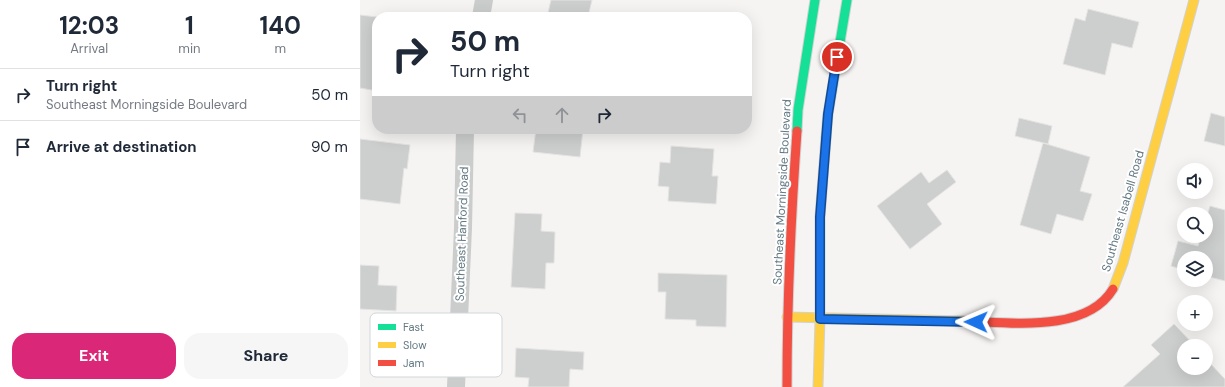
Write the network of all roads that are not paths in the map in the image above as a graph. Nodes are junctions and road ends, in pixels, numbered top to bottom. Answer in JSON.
{"nodes":[{"id":1,"x":484,"y":0,"type":"edge"},
{"id":2,"x":815,"y":0,"type":"edge"},
{"id":3,"x":847,"y":0,"type":"edge"},
{"id":4,"x":1194,"y":0,"type":"edge"},
{"id":5,"x":481,"y":12,"type":"edge"},
{"id":6,"x":465,"y":134,"type":"edge"},
{"id":7,"x":459,"y":313,"type":"edge"},
{"id":8,"x":787,"y":317,"type":"junction"},
{"id":9,"x":820,"y":319,"type":"junction"},
{"id":10,"x":456,"y":377,"type":"edge"},
{"id":11,"x":456,"y":387,"type":"edge"},
{"id":12,"x":787,"y":387,"type":"edge"},
{"id":13,"x":818,"y":387,"type":"edge"}],
"edges":[{"from":1,"to":5,"type":"street"},
{"from":2,"to":8,"type":"street","name":"Southeast Morningside Boulevard"},
{"from":3,"to":9,"type":"street"},
{"from":4,"to":9,"type":"street","name":"Southeast Isabell Road"},
{"from":6,"to":7,"type":"street","name":"Southeast Hanford Road"},
{"from":8,"to":9,"type":"street","name":"Southeast Isabell Road"},
{"from":8,"to":12,"type":"street","name":"Southeast Morningside Boulevard"},
{"from":9,"to":13,"type":"street"},
{"from":10,"to":11,"type":"street","name":"Southeast Hanford Road"}]}
